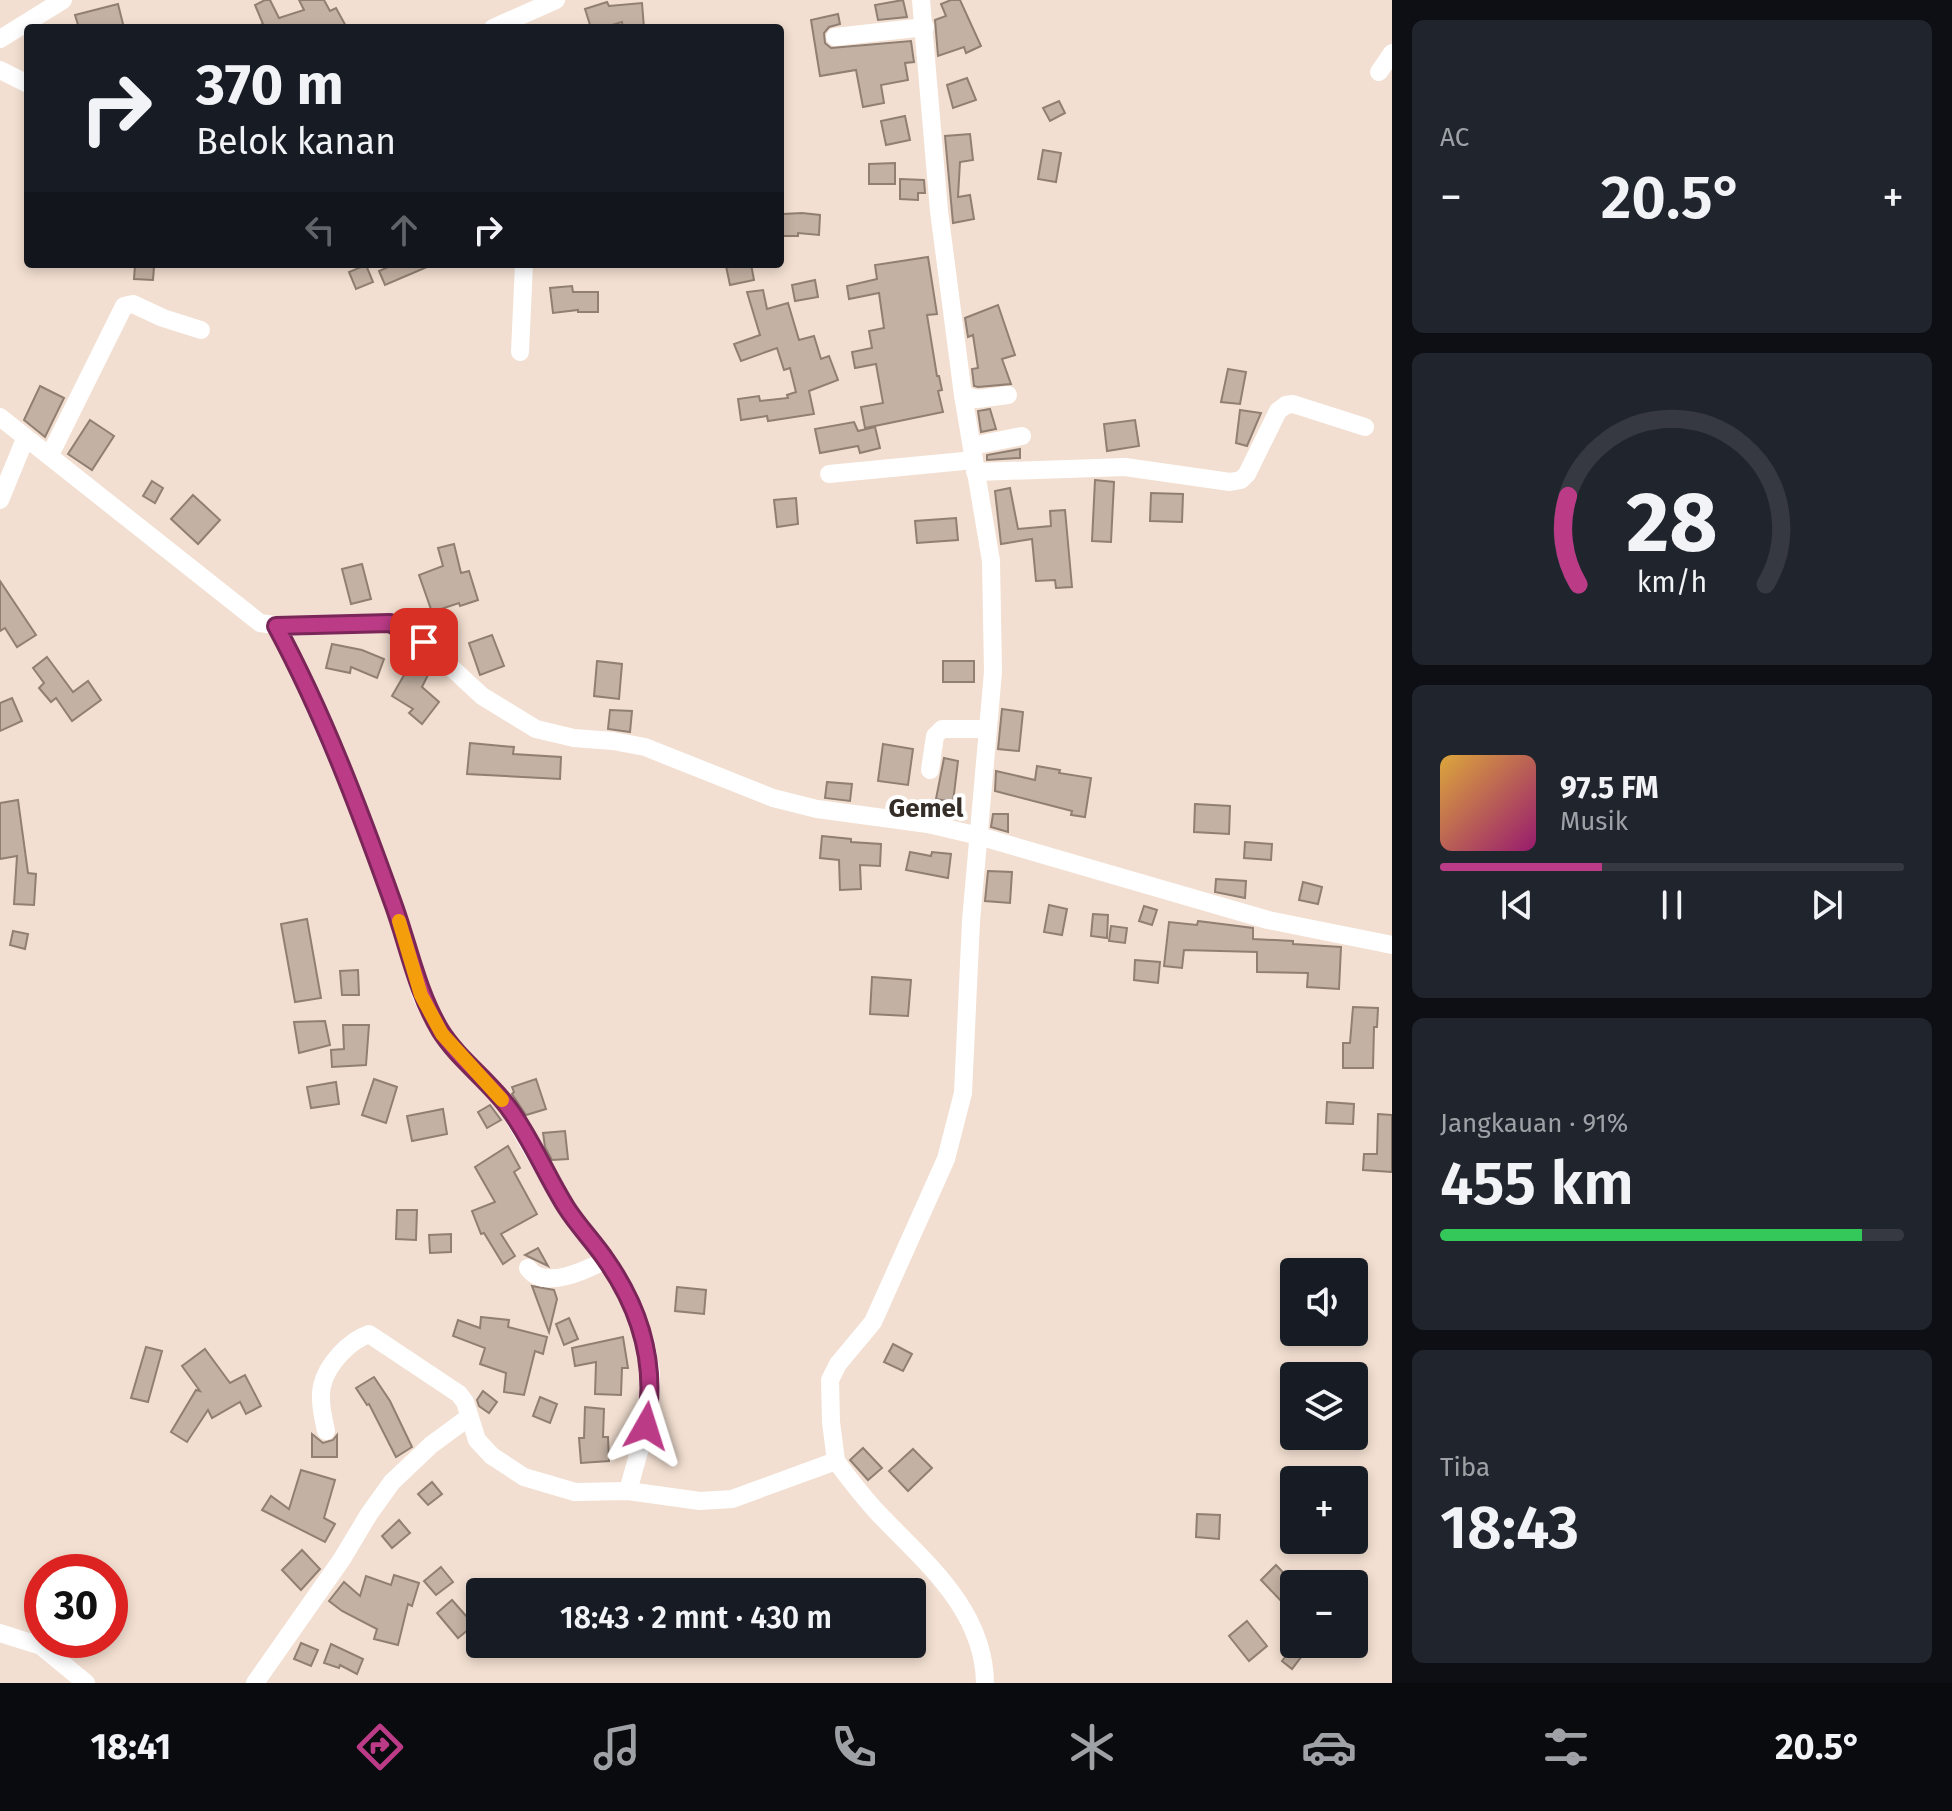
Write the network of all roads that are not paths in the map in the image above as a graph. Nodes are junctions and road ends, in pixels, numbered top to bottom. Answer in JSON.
{"nodes":[{"id":1,"x":63,"y":0,"type":"edge"},
{"id":2,"x":556,"y":0,"type":"edge"},
{"id":3,"x":921,"y":0,"type":"edge"},
{"id":4,"x":24,"y":24,"type":"edge"},
{"id":5,"x":24,"y":24,"type":"edge"},
{"id":6,"x":502,"y":24,"type":"edge"},
{"id":7,"x":925,"y":27,"type":"junction"},
{"id":8,"x":835,"y":37,"type":"dead end"},
{"id":9,"x":0,"y":39,"type":"edge"},
{"id":10,"x":1392,"y":53,"type":"edge"},
{"id":11,"x":0,"y":70,"type":"edge"},
{"id":12,"x":1379,"y":72,"type":"dead end"},
{"id":13,"x":24,"y":82,"type":"edge"},
{"id":14,"x":524,"y":268,"type":"edge"},
{"id":15,"x":201,"y":330,"type":"dead end"},
{"id":16,"x":520,"y":352,"type":"dead end"},
{"id":17,"x":963,"y":395,"type":"junction"},
{"id":18,"x":1008,"y":395,"type":"dead end"},
{"id":19,"x":0,"y":417,"type":"edge"},
{"id":20,"x":1365,"y":427,"type":"dead end"},
{"id":21,"x":1022,"y":436,"type":"dead end"},
{"id":22,"x":25,"y":439,"type":"junction"},
{"id":23,"x":50,"y":455,"type":"junction"},
{"id":24,"x":974,"y":459,"type":"junction"},
{"id":25,"x":829,"y":474,"type":"dead end"},
{"id":26,"x":0,"y":500,"type":"edge"},
{"id":27,"x":276,"y":626,"type":"junction"},
{"id":28,"x":988,"y":729,"type":"junction"},
{"id":29,"x":930,"y":770,"type":"dead end"},
{"id":30,"x":979,"y":836,"type":"junction"},
{"id":31,"x":1392,"y":945,"type":"edge"},
{"id":32,"x":606,"y":1260,"type":"junction"},
{"id":33,"x":528,"y":1268,"type":"dead end"},
{"id":34,"x":469,"y":1417,"type":"junction"},
{"id":35,"x":326,"y":1431,"type":"dead end"},
{"id":36,"x":836,"y":1461,"type":"junction"},
{"id":37,"x":628,"y":1491,"type":"junction"},
{"id":38,"x":0,"y":1633,"type":"edge"},
{"id":39,"x":86,"y":1683,"type":"edge"},
{"id":40,"x":255,"y":1683,"type":"edge"},
{"id":41,"x":985,"y":1683,"type":"edge"}],
"edges":[{"from":1,"to":4,"type":"street"},
{"from":2,"to":6,"type":"street"},
{"from":3,"to":7,"type":"street"},
{"from":5,"to":9,"type":"street"},
{"from":7,"to":8,"type":"street"},
{"from":7,"to":17,"type":"street"},
{"from":10,"to":12,"type":"street"},
{"from":11,"to":13,"type":"street"},
{"from":14,"to":16,"type":"street"},
{"from":15,"to":23,"type":"street"},
{"from":17,"to":18,"type":"street"},
{"from":17,"to":24,"type":"street"},
{"from":19,"to":22,"type":"street"},
{"from":20,"to":24,"type":"street"},
{"from":21,"to":24,"type":"street"},
{"from":22,"to":23,"type":"street"},
{"from":22,"to":26,"type":"street"},
{"from":23,"to":27,"type":"street"},
{"from":24,"to":25,"type":"street"},
{"from":24,"to":28,"type":"street"},
{"from":27,"to":30,"type":"street"},
{"from":27,"to":32,"type":"street"},
{"from":28,"to":29,"type":"street"},
{"from":28,"to":30,"type":"street"},
{"from":30,"to":31,"type":"street"},
{"from":30,"to":36,"type":"street"},
{"from":32,"to":33,"type":"street"},
{"from":32,"to":37,"type":"street"},
{"from":34,"to":35,"type":"street"},
{"from":34,"to":37,"type":"street"},
{"from":34,"to":40,"type":"street"},
{"from":36,"to":37,"type":"street"},
{"from":36,"to":41,"type":"street"},
{"from":38,"to":39,"type":"street"}]}
